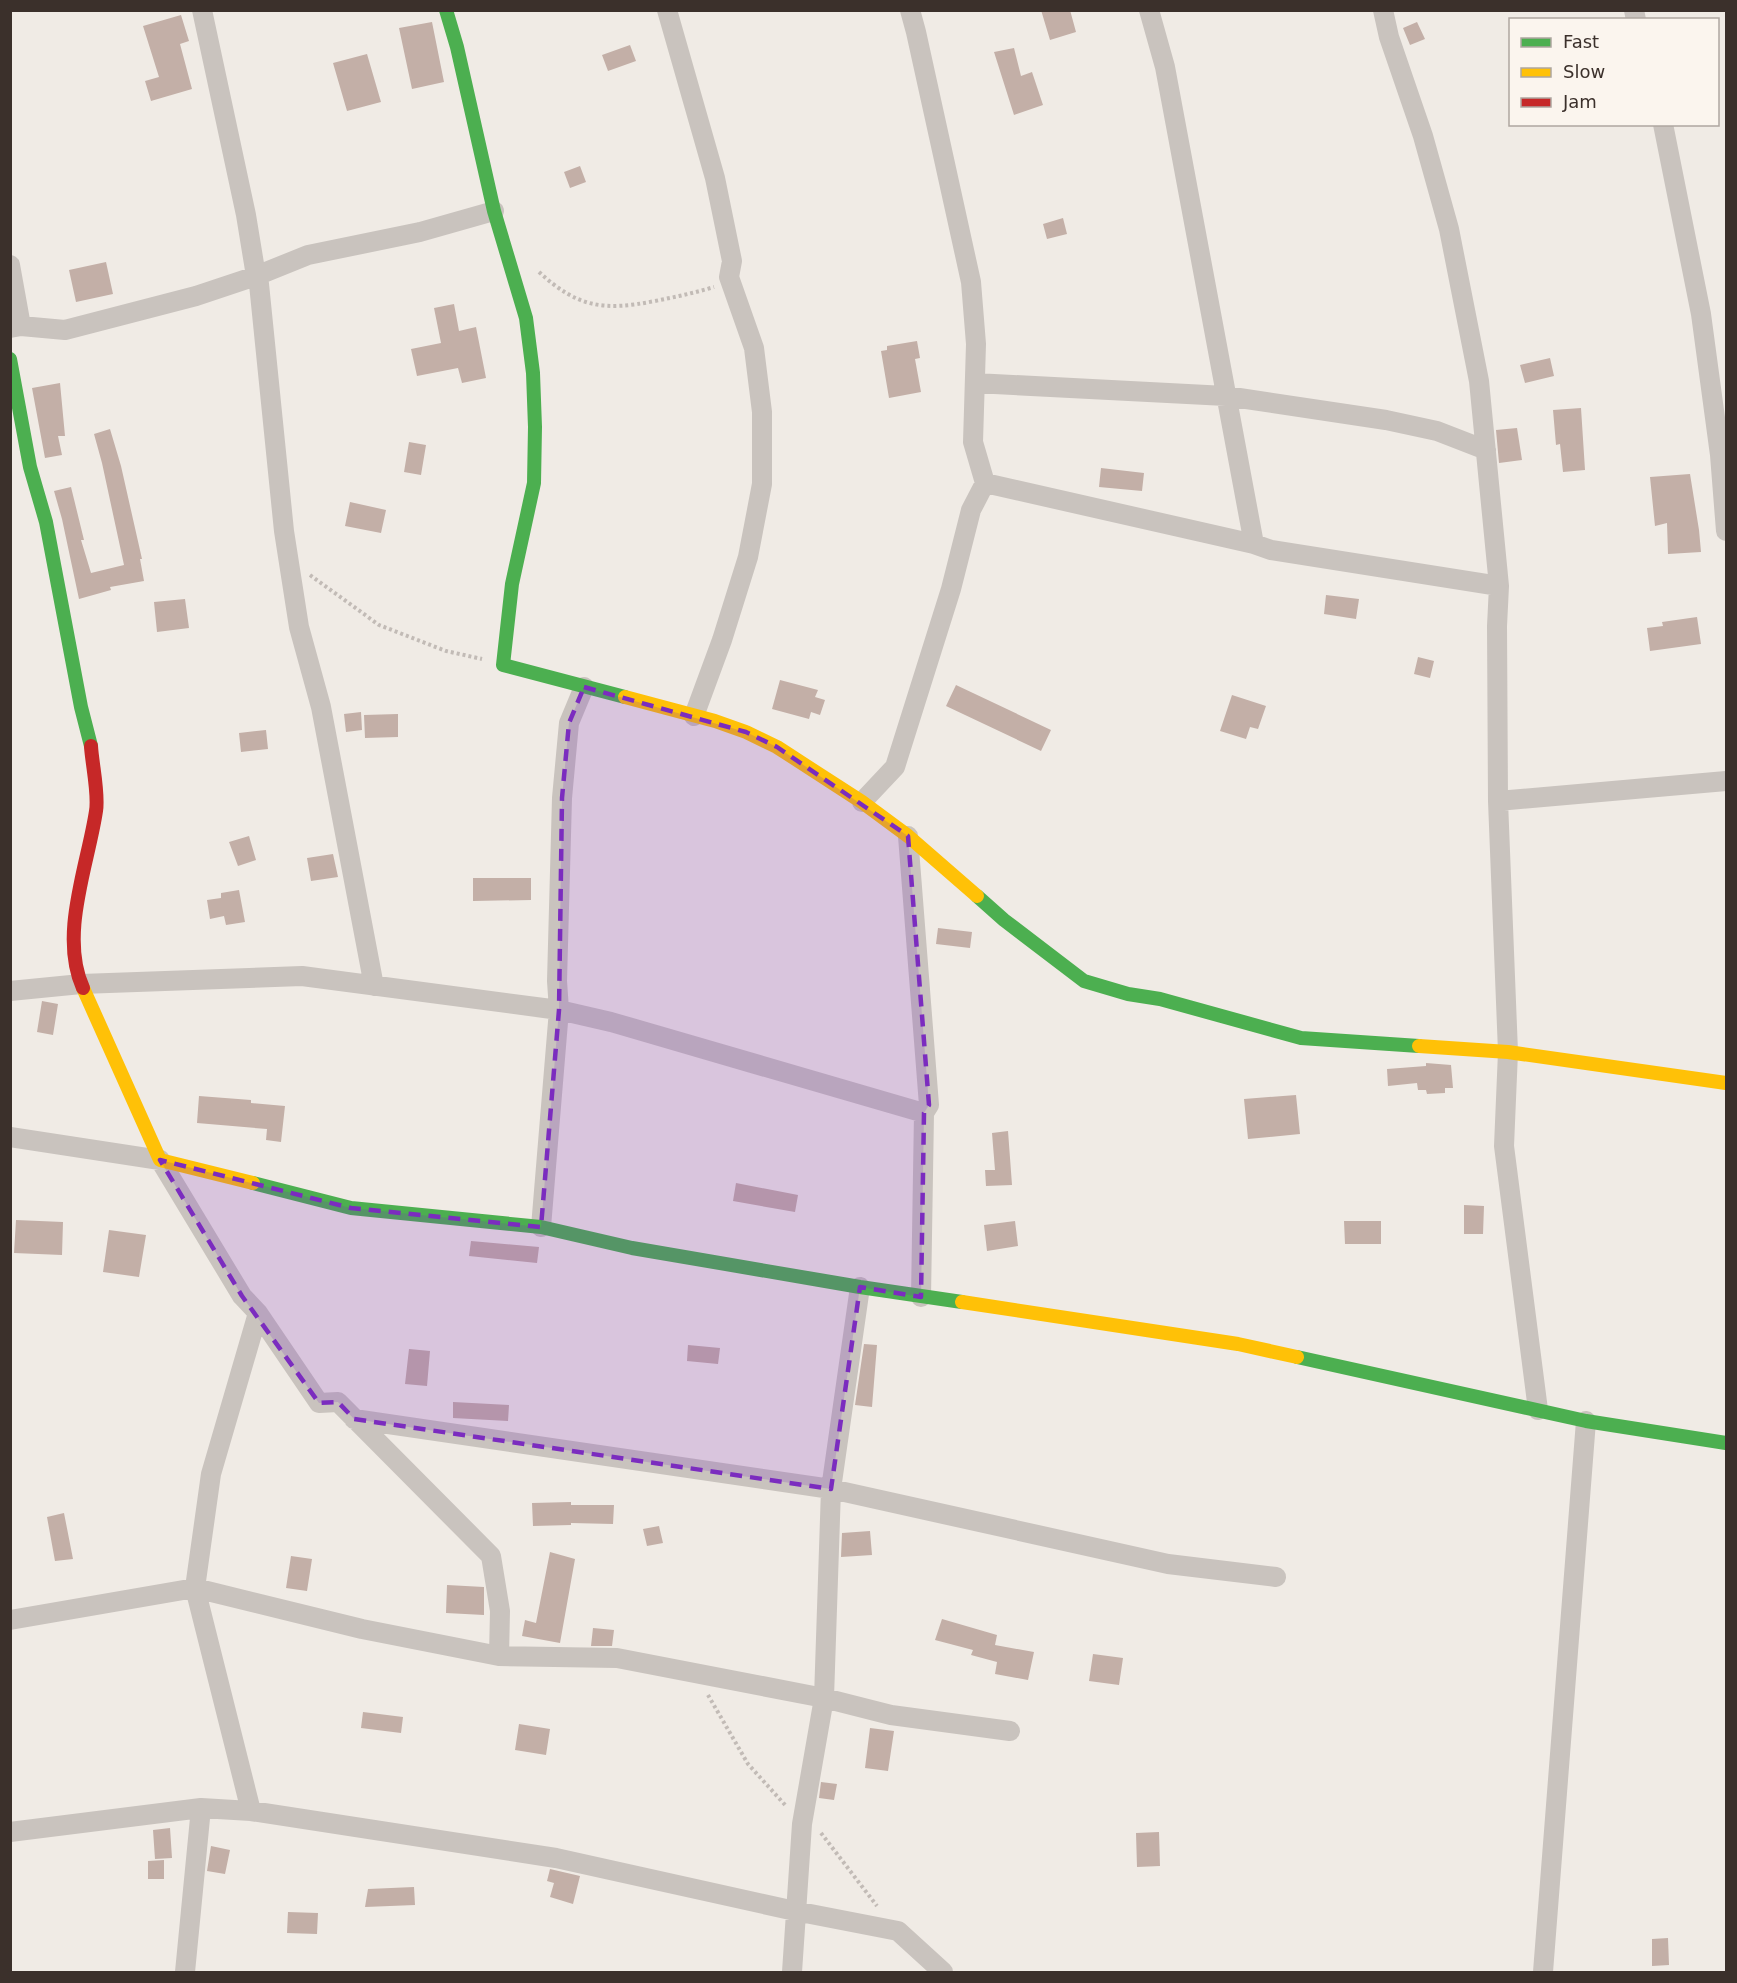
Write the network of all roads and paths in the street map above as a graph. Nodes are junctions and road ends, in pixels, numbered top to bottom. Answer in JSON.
{"nodes":[{"id":1,"x":201,"y":10,"type":"edge"},
{"id":2,"x":446,"y":10,"type":"edge"},
{"id":3,"x":667,"y":10,"type":"edge"},
{"id":4,"x":910,"y":10,"type":"edge"},
{"id":5,"x":1149,"y":10,"type":"edge"},
{"id":6,"x":1383,"y":10,"type":"edge"},
{"id":7,"x":1663,"y":126,"type":"edge"},
{"id":8,"x":494,"y":211,"type":"junction"},
{"id":9,"x":10,"y":265,"type":"edge"},
{"id":10,"x":533,"y":268,"type":"dead end"},
{"id":11,"x":256,"y":276,"type":"junction"},
{"id":12,"x":729,"y":277,"type":"junction"},
{"id":13,"x":16,"y":327,"type":"edge"},
{"id":14,"x":10,"y":359,"type":"edge"},
{"id":15,"x":975,"y":383,"type":"junction"},
{"id":16,"x":1226,"y":396,"type":"junction"},
{"id":17,"x":1486,"y":450,"type":"junction"},
{"id":18,"x":985,"y":483,"type":"junction"},
{"id":19,"x":1726,"y":531,"type":"edge"},
{"id":20,"x":1254,"y":544,"type":"junction"},
{"id":21,"x":288,"y":558,"type":"junction"},
{"id":22,"x":1498,"y":586,"type":"junction"},
{"id":23,"x":503,"y":664,"type":"junction"},
{"id":24,"x":584,"y":687,"type":"junction"},
{"id":25,"x":694,"y":716,"type":"junction"},
{"id":26,"x":1726,"y":781,"type":"edge"},
{"id":27,"x":1498,"y":801,"type":"junction"},
{"id":28,"x":862,"y":802,"type":"junction"},
{"id":29,"x":908,"y":836,"type":"junction"},
{"id":30,"x":81,"y":984,"type":"junction"},
{"id":31,"x":374,"y":986,"type":"junction"},
{"id":32,"x":10,"y":991,"type":"edge"},
{"id":33,"x":559,"y":1010,"type":"junction"},
{"id":34,"x":1508,"y":1052,"type":"junction"},
{"id":35,"x":1726,"y":1083,"type":"edge"},
{"id":36,"x":924,"y":1113,"type":"junction"},
{"id":37,"x":10,"y":1137,"type":"edge"},
{"id":38,"x":160,"y":1160,"type":"junction"},
{"id":39,"x":541,"y":1227,"type":"junction"},
{"id":40,"x":860,"y":1287,"type":"junction"},
{"id":41,"x":921,"y":1297,"type":"junction"},
{"id":42,"x":258,"y":1313,"type":"junction"},
{"id":43,"x":1538,"y":1410,"type":"junction"},
{"id":44,"x":354,"y":1419,"type":"junction"},
{"id":45,"x":1586,"y":1421,"type":"junction"},
{"id":46,"x":1726,"y":1443,"type":"edge"},
{"id":47,"x":831,"y":1489,"type":"junction"},
{"id":48,"x":1276,"y":1577,"type":"dead end"},
{"id":49,"x":195,"y":1588,"type":"junction"},
{"id":50,"x":10,"y":1620,"type":"edge"},
{"id":51,"x":499,"y":1656,"type":"junction"},
{"id":52,"x":824,"y":1698,"type":"junction"},
{"id":53,"x":1010,"y":1731,"type":"dead end"},
{"id":54,"x":201,"y":1808,"type":"junction"},
{"id":55,"x":251,"y":1811,"type":"junction"},
{"id":56,"x":10,"y":1832,"type":"edge"},
{"id":57,"x":795,"y":1911,"type":"junction"},
{"id":58,"x":184,"y":1972,"type":"edge"},
{"id":59,"x":792,"y":1972,"type":"edge"},
{"id":60,"x":943,"y":1972,"type":"edge"},
{"id":61,"x":1543,"y":1972,"type":"edge"}],
"edges":[{"from":1,"to":11,"type":"street"},
{"from":2,"to":8,"type":"street"},
{"from":3,"to":12,"type":"street"},
{"from":4,"to":15,"type":"street"},
{"from":5,"to":16,"type":"street"},
{"from":6,"to":17,"type":"street"},
{"from":7,"to":19,"type":"street"},
{"from":8,"to":11,"type":"street"},
{"from":8,"to":23,"type":"street"},
{"from":9,"to":13,"type":"street"},
{"from":10,"to":12,"type":"path"},
{"from":11,"to":13,"type":"street"},
{"from":11,"to":21,"type":"street"},
{"from":12,"to":25,"type":"street"},
{"from":14,"to":30,"type":"street"},
{"from":15,"to":16,"type":"street"},
{"from":15,"to":18,"type":"street"},
{"from":16,"to":17,"type":"street"},
{"from":16,"to":20,"type":"street"},
{"from":17,"to":22,"type":"street"},
{"from":18,"to":20,"type":"street"},
{"from":18,"to":28,"type":"street"},
{"from":20,"to":22,"type":"street"},
{"from":21,"to":23,"type":"path"},
{"from":21,"to":31,"type":"street"},
{"from":22,"to":27,"type":"street"},
{"from":23,"to":24,"type":"street"},
{"from":24,"to":25,"type":"street"},
{"from":24,"to":33,"type":"street"},
{"from":25,"to":28,"type":"street"},
{"from":26,"to":27,"type":"street"},
{"from":27,"to":34,"type":"street"},
{"from":28,"to":29,"type":"street"},
{"from":29,"to":34,"type":"street"},
{"from":29,"to":36,"type":"street"},
{"from":30,"to":31,"type":"street"},
{"from":30,"to":32,"type":"street"},
{"from":30,"to":38,"type":"street"},
{"from":31,"to":33,"type":"street"},
{"from":33,"to":36,"type":"street"},
{"from":33,"to":39,"type":"street"},
{"from":34,"to":35,"type":"street"},
{"from":34,"to":43,"type":"street"},
{"from":36,"to":41,"type":"street"},
{"from":37,"to":38,"type":"street"},
{"from":38,"to":39,"type":"street"},
{"from":38,"to":42,"type":"street"},
{"from":39,"to":40,"type":"street"},
{"from":40,"to":41,"type":"street"},
{"from":40,"to":47,"type":"street"},
{"from":41,"to":43,"type":"street"},
{"from":42,"to":44,"type":"street"},
{"from":42,"to":49,"type":"street"},
{"from":43,"to":45,"type":"street"},
{"from":44,"to":47,"type":"street"},
{"from":44,"to":51,"type":"street"},
{"from":45,"to":46,"type":"street"},
{"from":45,"to":61,"type":"street"},
{"from":47,"to":48,"type":"street"},
{"from":47,"to":52,"type":"street"},
{"from":49,"to":50,"type":"street"},
{"from":49,"to":51,"type":"street"},
{"from":49,"to":55,"type":"street"},
{"from":51,"to":52,"type":"street"},
{"from":52,"to":53,"type":"street"},
{"from":52,"to":57,"type":"street"},
{"from":54,"to":55,"type":"street"},
{"from":54,"to":56,"type":"street"},
{"from":54,"to":58,"type":"street"},
{"from":55,"to":57,"type":"street"},
{"from":57,"to":59,"type":"street"},
{"from":57,"to":60,"type":"street"}]}
